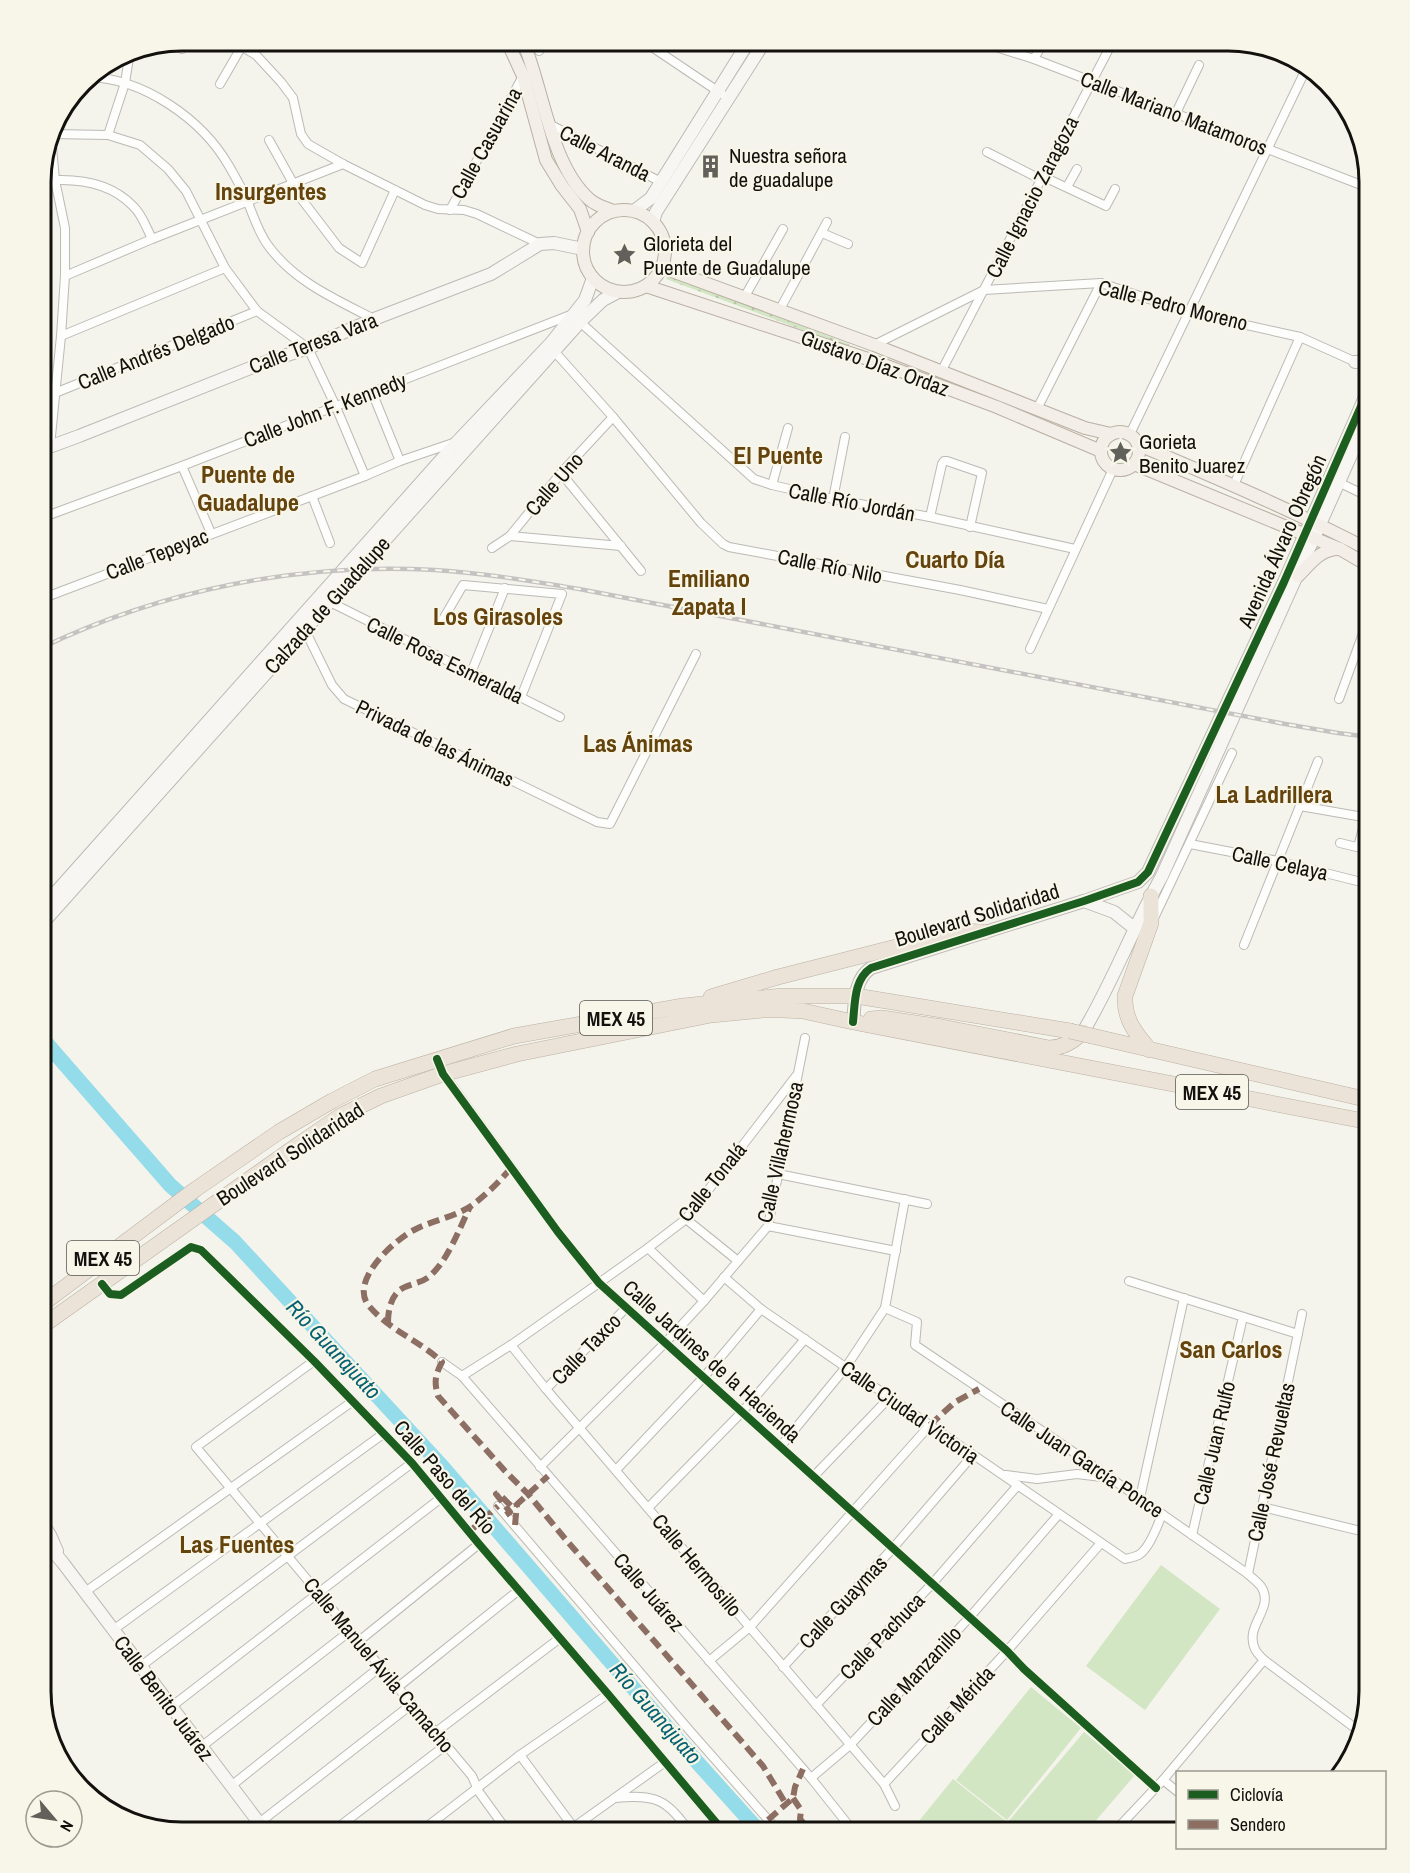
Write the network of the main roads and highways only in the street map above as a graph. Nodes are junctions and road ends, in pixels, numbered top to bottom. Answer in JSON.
{"nodes":[{"id":1,"x":512,"y":51,"type":"edge"},
{"id":2,"x":527,"y":51,"type":"edge"},
{"id":3,"x":614,"y":211,"type":"junction"},
{"id":4,"x":588,"y":232,"type":"junction"},
{"id":5,"x":662,"y":267,"type":"junction"},
{"id":6,"x":646,"y":286,"type":"junction"},
{"id":7,"x":1111,"y":434,"type":"junction"},
{"id":8,"x":1139,"y":445,"type":"junction"},
{"id":9,"x":1101,"y":451,"type":"junction"},
{"id":10,"x":1134,"y":464,"type":"junction"},
{"id":11,"x":1359,"y":544,"type":"edge"},
{"id":12,"x":1340,"y":549,"type":"junction"},
{"id":13,"x":1359,"y":560,"type":"edge"},
{"id":14,"x":1298,"y":576,"type":"road end"},
{"id":15,"x":1151,"y":896,"type":"road end"},
{"id":16,"x":985,"y":932,"type":"road end"},
{"id":17,"x":683,"y":1006,"type":"junction"},
{"id":18,"x":853,"y":1022,"type":"junction"},
{"id":19,"x":1082,"y":1033,"type":"junction"},
{"id":20,"x":1150,"y":1050,"type":"junction"},
{"id":21,"x":1359,"y":1098,"type":"edge"},
{"id":22,"x":1359,"y":1120,"type":"edge"},
{"id":23,"x":51,"y":1298,"type":"edge"},
{"id":24,"x":51,"y":1320,"type":"edge"}],
"edges":[{"from":1,"to":4,"type":"main road"},
{"from":2,"to":3,"type":"main road"},
{"from":3,"to":4,"type":"main road"},
{"from":3,"to":5,"type":"main road"},
{"from":4,"to":6,"type":"main road"},
{"from":5,"to":6,"type":"main road"},
{"from":5,"to":7,"type":"main road","name":"Gustavo Díaz Ordaz"},
{"from":6,"to":9,"type":"main road","name":"Gustavo Díaz Ordaz"},
{"from":7,"to":8,"type":"main road"},
{"from":7,"to":9,"type":"main road"},
{"from":8,"to":10,"type":"main road"},
{"from":8,"to":11,"type":"main road"},
{"from":9,"to":10,"type":"main road"},
{"from":10,"to":12,"type":"main road"},
{"from":12,"to":13,"type":"main road"},
{"from":12,"to":14,"type":"main road"},
{"from":15,"to":20,"type":"highway"},
{"from":16,"to":17,"type":"highway"},
{"from":17,"to":19,"type":"highway","name":"Boulevard Solidaridad","number":"MEX 45"},
{"from":17,"to":23,"type":"highway","name":"Boulevard Solidaridad","number":"MEX 45"},
{"from":18,"to":19,"type":"highway"},
{"from":18,"to":22,"type":"highway","name":"Boulevard Solidaridad","number":"MEX 45"},
{"from":18,"to":24,"type":"highway","name":"Boulevard Solidaridad","number":"MEX 45"},
{"from":19,"to":20,"type":"highway","name":"Boulevard Solidaridad","number":"MEX 45"},
{"from":20,"to":21,"type":"highway","name":"Boulevard Solidaridad","number":"MEX 45"}]}
